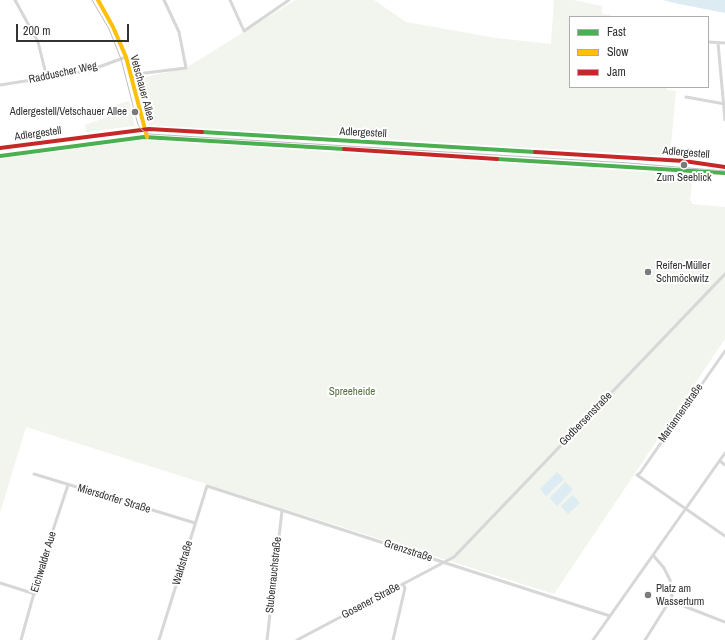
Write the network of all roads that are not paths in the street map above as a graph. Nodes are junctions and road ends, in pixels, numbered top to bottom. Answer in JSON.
{"nodes":[{"id":1,"x":15,"y":0,"type":"edge"},
{"id":2,"x":98,"y":0,"type":"edge"},
{"id":3,"x":164,"y":0,"type":"edge"},
{"id":4,"x":230,"y":0,"type":"edge"},
{"id":5,"x":289,"y":0,"type":"edge"},
{"id":6,"x":709,"y":42,"type":"edge"},
{"id":7,"x":718,"y":43,"type":"junction"},
{"id":8,"x":725,"y":43,"type":"edge"},
{"id":9,"x":126,"y":57,"type":"junction"},
{"id":10,"x":132,"y":77,"type":"junction"},
{"id":11,"x":48,"y":78,"type":"junction"},
{"id":12,"x":0,"y":85,"type":"edge"},
{"id":13,"x":686,"y":97,"type":"dead end"},
{"id":14,"x":724,"y":104,"type":"edge"},
{"id":15,"x":725,"y":120,"type":"edge"},
{"id":16,"x":144,"y":129,"type":"junction"},
{"id":17,"x":147,"y":137,"type":"junction"},
{"id":18,"x":14,"y":146,"type":"junction"},
{"id":19,"x":0,"y":148,"type":"edge"},
{"id":20,"x":15,"y":154,"type":"junction"},
{"id":21,"x":0,"y":156,"type":"edge"},
{"id":22,"x":725,"y":167,"type":"edge"},
{"id":23,"x":725,"y":173,"type":"edge"},
{"id":24,"x":725,"y":274,"type":"edge"},
{"id":25,"x":725,"y":350,"type":"edge"},
{"id":26,"x":725,"y":453,"type":"edge"},
{"id":27,"x":720,"y":461,"type":"junction"},
{"id":28,"x":725,"y":465,"type":"edge"},
{"id":29,"x":34,"y":474,"type":"dead end"},
{"id":30,"x":68,"y":485,"type":"junction"},
{"id":31,"x":207,"y":486,"type":"joint"},
{"id":32,"x":282,"y":511,"type":"junction"},
{"id":33,"x":687,"y":511,"type":"junction"},
{"id":34,"x":195,"y":523,"type":"junction"},
{"id":35,"x":725,"y":536,"type":"edge"},
{"id":36,"x":653,"y":555,"type":"junction"},
{"id":37,"x":445,"y":563,"type":"junction"},
{"id":38,"x":0,"y":583,"type":"edge"},
{"id":39,"x":404,"y":584,"type":"junction"},
{"id":40,"x":35,"y":594,"type":"junction"},
{"id":41,"x":671,"y":601,"type":"junction"},
{"id":42,"x":610,"y":616,"type":"junction"},
{"id":43,"x":725,"y":622,"type":"edge"},
{"id":44,"x":21,"y":640,"type":"edge"},
{"id":45,"x":159,"y":640,"type":"edge"},
{"id":46,"x":267,"y":640,"type":"edge"},
{"id":47,"x":297,"y":640,"type":"edge"},
{"id":48,"x":393,"y":640,"type":"edge"},
{"id":49,"x":593,"y":640,"type":"edge"},
{"id":50,"x":646,"y":640,"type":"edge"}],
"edges":[{"from":1,"to":11,"type":"street"},
{"from":2,"to":9,"type":"main road","name":"Vetschauer Allee"},
{"from":3,"to":10,"type":"street"},
{"from":4,"to":5,"type":"street"},
{"from":6,"to":7,"type":"street"},
{"from":7,"to":8,"type":"street"},
{"from":7,"to":14,"type":"street"},
{"from":9,"to":10,"type":"main road","name":"Vetschauer Allee"},
{"from":9,"to":11,"type":"street","name":"Radduscher Weg"},
{"from":10,"to":16,"type":"main road","name":"Vetschauer Allee"},
{"from":11,"to":12,"type":"street","name":"Radduscher Weg"},
{"from":13,"to":14,"type":"street"},
{"from":14,"to":15,"type":"street"},
{"from":16,"to":17,"type":"main road","name":"Vetschauer Allee"},
{"from":16,"to":18,"type":"main road","name":"Adlergestell"},
{"from":16,"to":22,"type":"main road","name":"Adlergestell"},
{"from":17,"to":20,"type":"main road","name":"Adlergestell"},
{"from":17,"to":23,"type":"main road","name":"Adlergestell"},
{"from":18,"to":19,"type":"main road","name":"Adlergestell"},
{"from":18,"to":20,"type":"main road"},
{"from":20,"to":21,"type":"main road","name":"Adlergestell"},
{"from":24,"to":37,"type":"street","name":"Godbersenstraße"},
{"from":25,"to":33,"type":"street","name":"Mariannenstraße"},
{"from":26,"to":27,"type":"street"},
{"from":27,"to":28,"type":"street"},
{"from":27,"to":33,"type":"street"},
{"from":29,"to":30,"type":"street","name":"Miersdorfer Straße"},
{"from":30,"to":34,"type":"street","name":"Miersdorfer Straße"},
{"from":30,"to":40,"type":"street","name":"Eichwalder Aue"},
{"from":31,"to":32,"type":"street","name":"Grenzstraße"},
{"from":31,"to":34,"type":"street","name":"Waldstraße"},
{"from":32,"to":37,"type":"street","name":"Grenzstraße"},
{"from":32,"to":46,"type":"street","name":"Stubenrauchstraße"},
{"from":33,"to":35,"type":"street"},
{"from":33,"to":36,"type":"street"},
{"from":34,"to":45,"type":"street","name":"Waldstraße"},
{"from":36,"to":41,"type":"street"},
{"from":36,"to":42,"type":"street"},
{"from":37,"to":39,"type":"street","name":"Gosener Straße"},
{"from":37,"to":42,"type":"street","name":"Grenzstraße"},
{"from":38,"to":40,"type":"street"},
{"from":39,"to":47,"type":"street","name":"Gosener Straße"},
{"from":39,"to":48,"type":"street"},
{"from":40,"to":44,"type":"street","name":"Eichwalder Aue"},
{"from":41,"to":43,"type":"street"},
{"from":41,"to":50,"type":"street"},
{"from":42,"to":49,"type":"street"}]}
